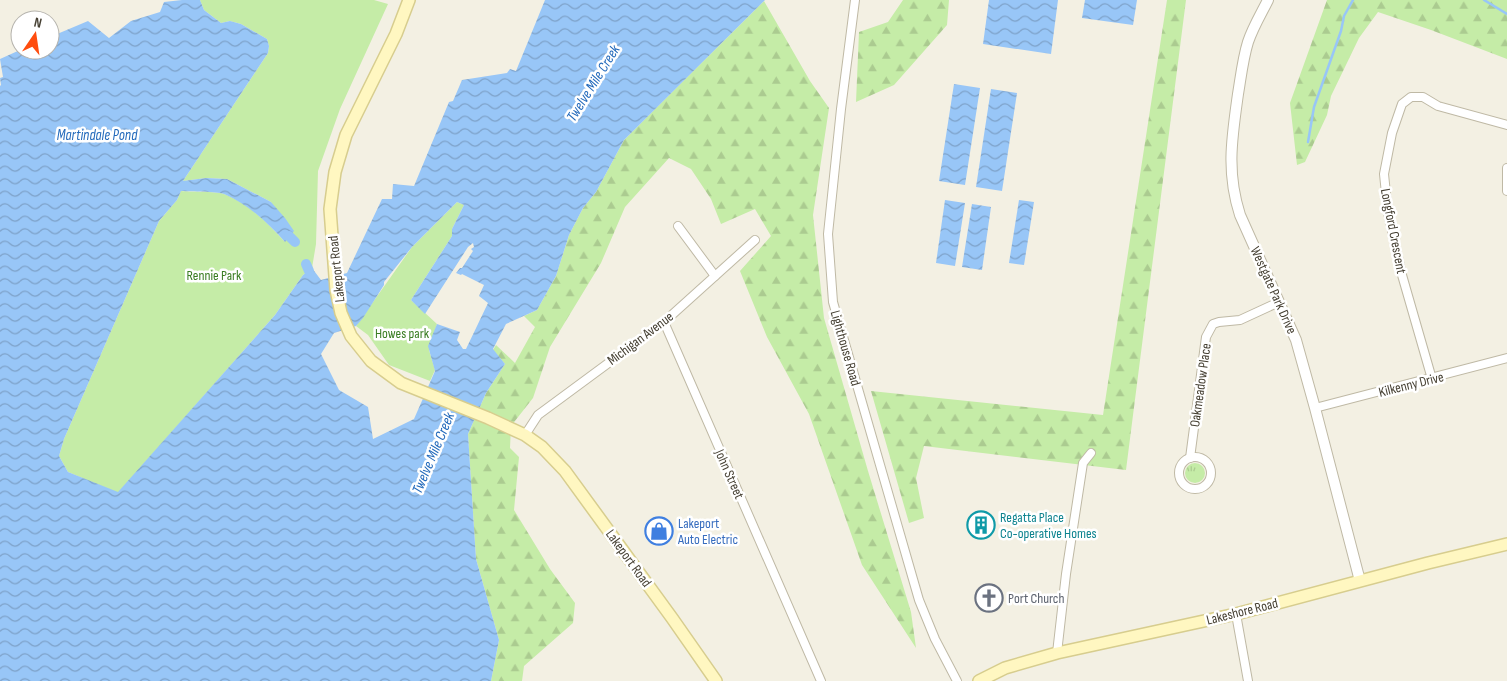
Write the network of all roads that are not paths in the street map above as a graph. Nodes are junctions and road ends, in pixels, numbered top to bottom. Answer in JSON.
{"nodes":[{"id":1,"x":408,"y":0,"type":"edge"},
{"id":2,"x":855,"y":0,"type":"edge"},
{"id":3,"x":1268,"y":0,"type":"edge"},
{"id":4,"x":1507,"y":125,"type":"edge"},
{"id":5,"x":1507,"y":168,"type":"edge"},
{"id":6,"x":1507,"y":191,"type":"edge"},
{"id":7,"x":678,"y":226,"type":"dead end"},
{"id":8,"x":755,"y":240,"type":"dead end"},
{"id":9,"x":715,"y":276,"type":"junction"},
{"id":10,"x":1279,"y":302,"type":"junction"},
{"id":11,"x":664,"y":322,"type":"junction"},
{"id":12,"x":1507,"y":358,"type":"edge"},
{"id":13,"x":1432,"y":379,"type":"junction"},
{"id":14,"x":1315,"y":408,"type":"junction"},
{"id":15,"x":525,"y":435,"type":"junction"},
{"id":16,"x":1092,"y":453,"type":"dead end"},
{"id":17,"x":1190,"y":458,"type":"junction"},
{"id":18,"x":1507,"y":544,"type":"edge"},
{"id":19,"x":1360,"y":581,"type":"junction"},
{"id":20,"x":1236,"y":614,"type":"junction"},
{"id":21,"x":1057,"y":653,"type":"junction"},
{"id":22,"x":715,"y":681,"type":"edge"},
{"id":23,"x":821,"y":681,"type":"edge"},
{"id":24,"x":957,"y":681,"type":"edge"},
{"id":25,"x":979,"y":681,"type":"edge"},
{"id":26,"x":1248,"y":681,"type":"edge"}],
"edges":[{"from":1,"to":15,"type":"main road","name":"Lakeport Road"},
{"from":2,"to":24,"type":"street","name":"Lighthouse Road"},
{"from":3,"to":10,"type":"street","name":"Westgate Park Drive"},
{"from":4,"to":13,"type":"street","name":"Longford Crescent"},
{"from":5,"to":6,"type":"street"},
{"from":7,"to":9,"type":"street"},
{"from":8,"to":9,"type":"street","name":"Michigan Avenue"},
{"from":9,"to":11,"type":"street","name":"Michigan Avenue"},
{"from":10,"to":14,"type":"street","name":"Westgate Park Drive"},
{"from":10,"to":17,"type":"street","name":"Oakmeadow Place"},
{"from":11,"to":15,"type":"street","name":"Michigan Avenue"},
{"from":11,"to":23,"type":"street","name":"John Street"},
{"from":12,"to":13,"type":"street","name":"Kilkenny Drive"},
{"from":13,"to":14,"type":"street","name":"Kilkenny Drive"},
{"from":14,"to":19,"type":"street","name":"Westgate Park Drive"},
{"from":15,"to":22,"type":"main road","name":"Lakeport Road"},
{"from":16,"to":21,"type":"street"},
{"from":17,"to":17,"type":"street","name":"Oakmeadow Place"},
{"from":18,"to":19,"type":"main road","name":"Lakeshore Road"},
{"from":19,"to":20,"type":"main road","name":"Lakeshore Road"},
{"from":20,"to":21,"type":"main road","name":"Lakeshore Road"},
{"from":20,"to":26,"type":"street"},
{"from":21,"to":25,"type":"main road","name":"Lakeshore Road"}]}
